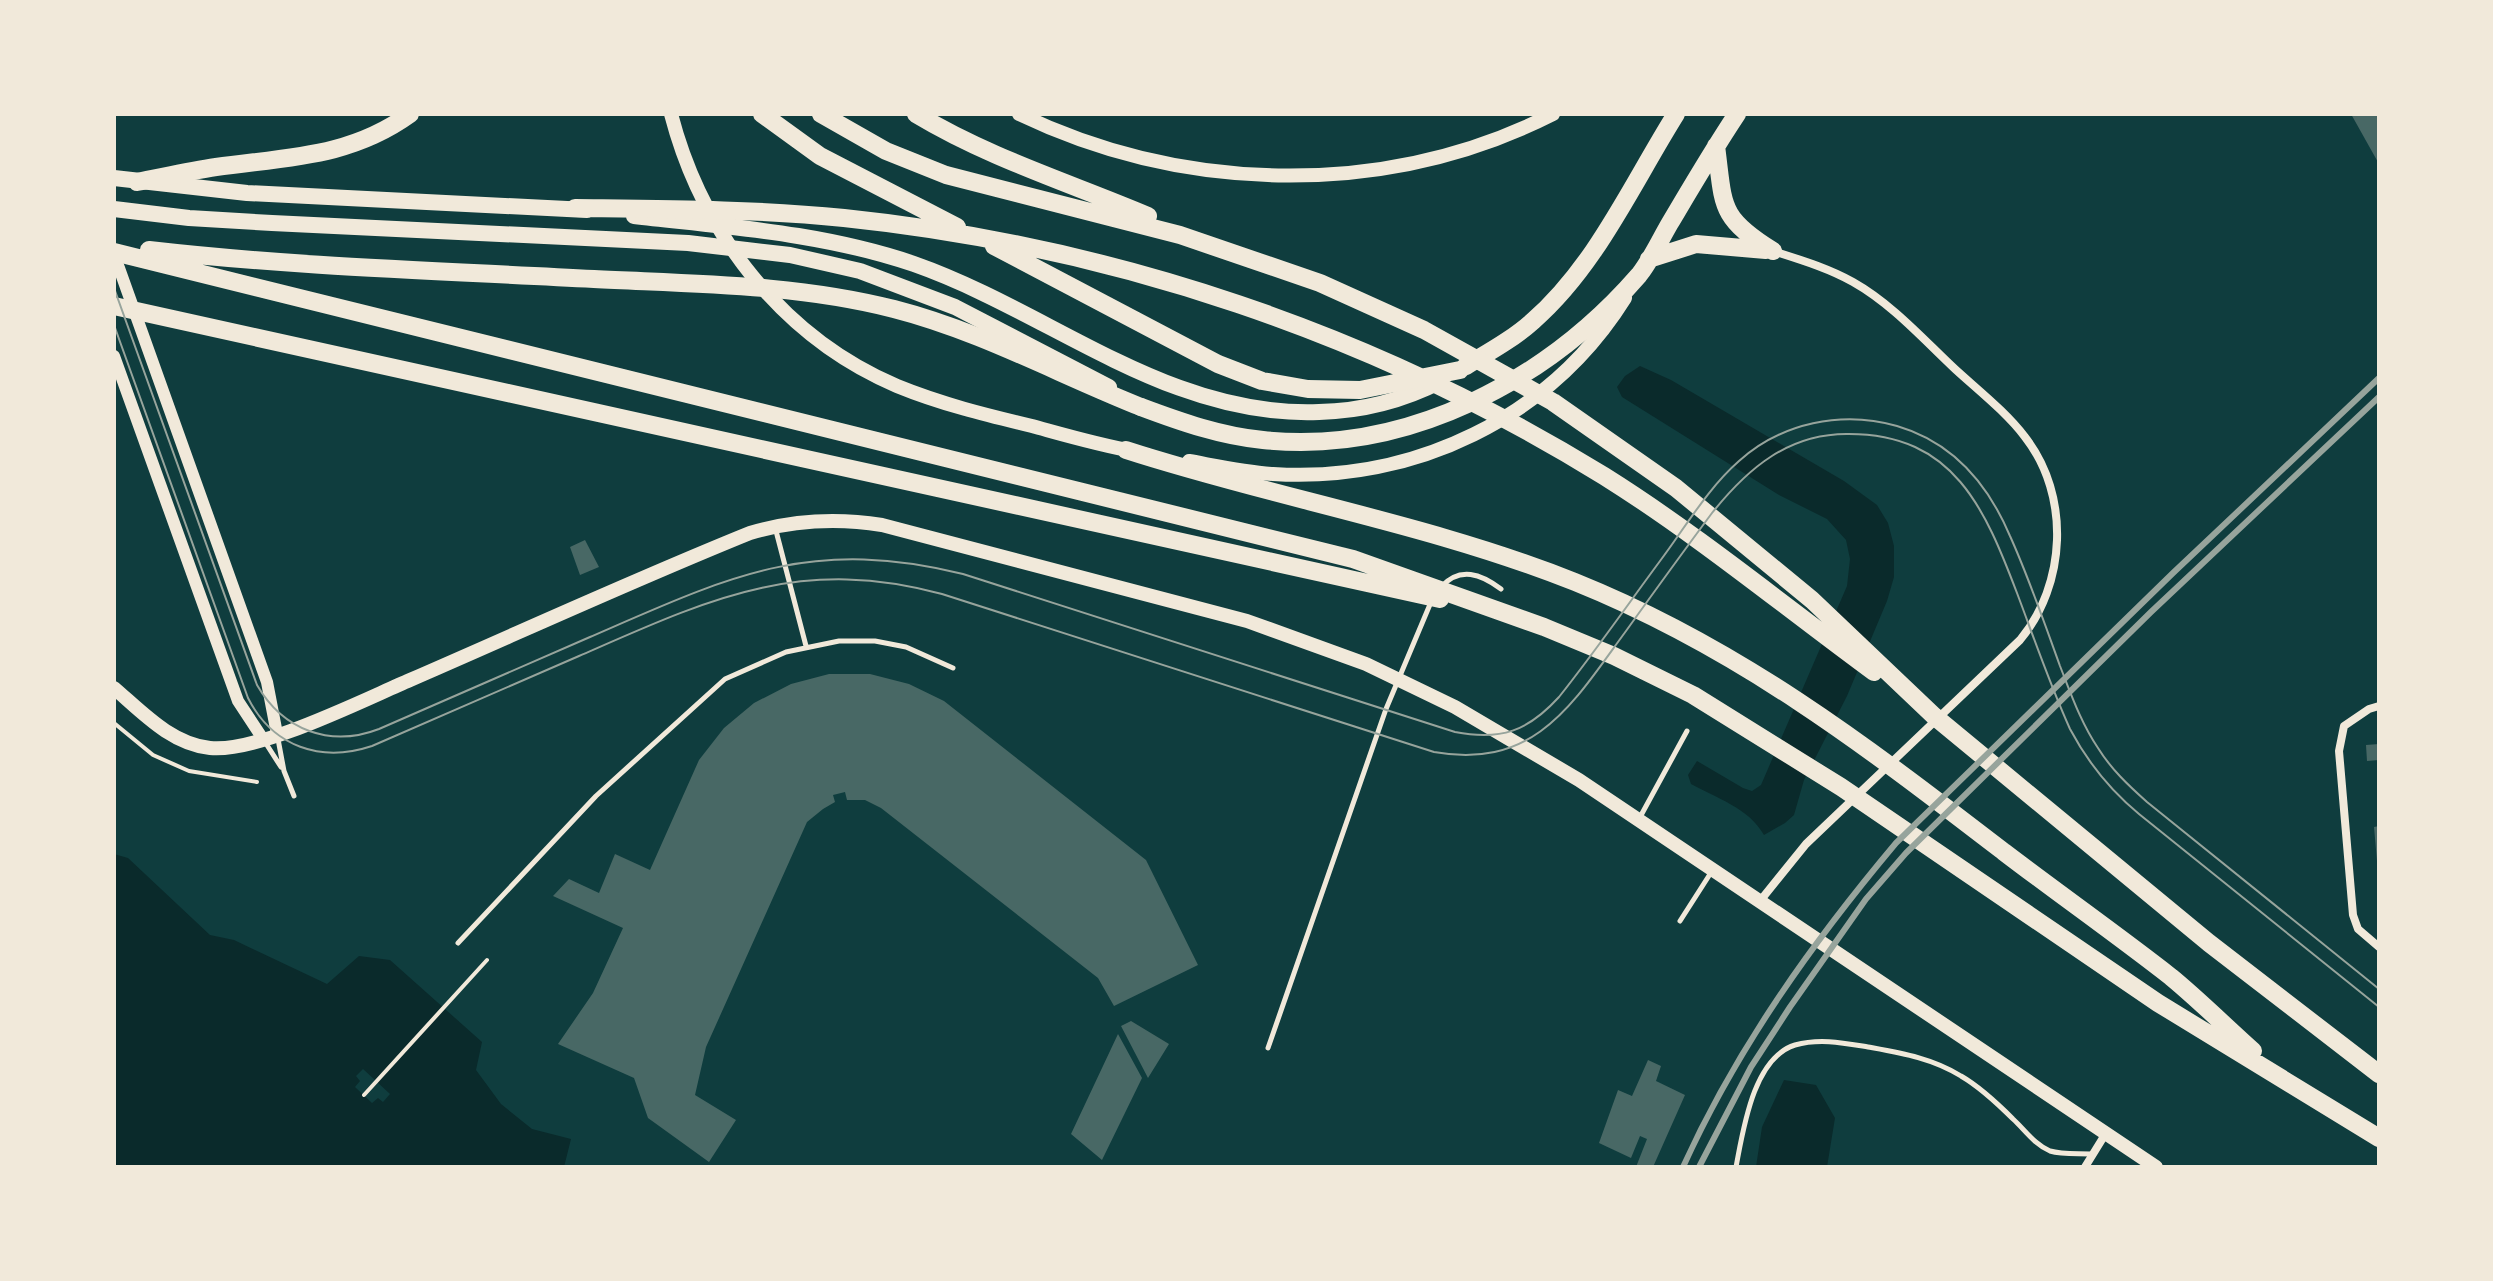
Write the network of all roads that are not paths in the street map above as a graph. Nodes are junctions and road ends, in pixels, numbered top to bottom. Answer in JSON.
{"nodes":[{"id":1,"x":410,"y":114,"type":"edge"},
{"id":2,"x":671,"y":114,"type":"edge"},
{"id":3,"x":762,"y":114,"type":"edge"},
{"id":4,"x":821,"y":114,"type":"edge"},
{"id":5,"x":916,"y":114,"type":"edge"},
{"id":6,"x":1019,"y":114,"type":"edge"},
{"id":7,"x":1553,"y":114,"type":"edge"},
{"id":8,"x":1676,"y":114,"type":"edge"},
{"id":9,"x":1737,"y":114,"type":"edge"},
{"id":10,"x":1716,"y":146,"type":"junction"},
{"id":11,"x":114,"y":178,"type":"edge"},
{"id":12,"x":137,"y":182,"type":"junction"},
{"id":13,"x":575,"y":208,"type":"junction"},
{"id":14,"x":114,"y":209,"type":"edge"},
{"id":15,"x":1217,"y":246,"type":"junction"},
{"id":16,"x":114,"y":251,"type":"edge"},
{"id":17,"x":1773,"y":251,"type":"junction"},
{"id":18,"x":1644,"y":266,"type":"junction"},
{"id":19,"x":114,"y":306,"type":"edge"},
{"id":20,"x":114,"y":356,"type":"edge"},
{"id":21,"x":1460,"y":370,"type":"junction"},
{"id":22,"x":1082,"y":378,"type":"junction"},
{"id":23,"x":1126,"y":450,"type":"junction"},
{"id":24,"x":775,"y":526,"type":"junction"},
{"id":25,"x":1501,"y":589,"type":"dead end"},
{"id":26,"x":1513,"y":615,"type":"junction"},
{"id":27,"x":806,"y":646,"type":"junction"},
{"id":28,"x":953,"y":668,"type":"dead end"},
{"id":29,"x":1398,"y":679,"type":"junction"},
{"id":30,"x":114,"y":688,"type":"edge"},
{"id":31,"x":2379,"y":706,"type":"edge"},
{"id":32,"x":1934,"y":716,"type":"junction"},
{"id":33,"x":1687,"y":731,"type":"dead end"},
{"id":34,"x":270,"y":736,"type":"junction"},
{"id":35,"x":284,"y":771,"type":"junction"},
{"id":36,"x":294,"y":796,"type":"dead end"},
{"id":37,"x":1639,"y":820,"type":"junction"},
{"id":38,"x":1713,"y":869,"type":"junction"},
{"id":39,"x":1760,"y":901,"type":"junction"},
{"id":40,"x":1680,"y":921,"type":"dead end"},
{"id":41,"x":458,"y":943,"type":"dead end"},
{"id":42,"x":2379,"y":947,"type":"edge"},
{"id":43,"x":1268,"y":1048,"type":"dead end"},
{"id":44,"x":2379,"y":1074,"type":"edge"},
{"id":45,"x":2285,"y":1080,"type":"junction"},
{"id":46,"x":2106,"y":1133,"type":"junction"},
{"id":47,"x":2379,"y":1138,"type":"edge"},
{"id":48,"x":2093,"y":1154,"type":"junction"},
{"id":49,"x":1736,"y":1167,"type":"edge"},
{"id":50,"x":2085,"y":1167,"type":"edge"},
{"id":51,"x":2156,"y":1167,"type":"edge"}],
"edges":[{"from":1,"to":12,"type":"highway"},
{"from":2,"to":23,"type":"main road"},
{"from":3,"to":21,"type":"highway"},
{"from":4,"to":15,"type":"highway"},
{"from":5,"to":15,"type":"highway"},
{"from":6,"to":7,"type":"main road"},
{"from":8,"to":21,"type":"highway"},
{"from":9,"to":10,"type":"highway"},
{"from":10,"to":17,"type":"highway"},
{"from":10,"to":18,"type":"highway"},
{"from":11,"to":12,"type":"main road"},
{"from":12,"to":13,"type":"main road"},
{"from":13,"to":21,"type":"main road"},
{"from":13,"to":32,"type":"highway"},
{"from":14,"to":22,"type":"main road"},
{"from":15,"to":32,"type":"highway"},
{"from":16,"to":22,"type":"highway"},
{"from":16,"to":26,"type":"highway"},
{"from":16,"to":34,"type":"street"},
{"from":17,"to":18,"type":"highway"},
{"from":17,"to":39,"type":"street"},
{"from":18,"to":22,"type":"highway"},
{"from":18,"to":23,"type":"main road"},
{"from":19,"to":26,"type":"highway"},
{"from":20,"to":34,"type":"street"},
{"from":23,"to":45,"type":"highway"},
{"from":24,"to":27,"type":"lane"},
{"from":24,"to":29,"type":"main road"},
{"from":24,"to":34,"type":"main road"},
{"from":25,"to":29,"type":"lane"},
{"from":26,"to":45,"type":"highway"},
{"from":27,"to":28,"type":"lane"},
{"from":27,"to":41,"type":"lane"},
{"from":29,"to":37,"type":"main road"},
{"from":29,"to":43,"type":"lane"},
{"from":30,"to":34,"type":"main road"},
{"from":31,"to":42,"type":"street"},
{"from":32,"to":44,"type":"highway"},
{"from":33,"to":37,"type":"lane"},
{"from":34,"to":35,"type":"lane"},
{"from":34,"to":35,"type":"lane"},
{"from":35,"to":36,"type":"lane"},
{"from":37,"to":38,"type":"main road"},
{"from":38,"to":39,"type":"main road"},
{"from":38,"to":40,"type":"lane"},
{"from":39,"to":46,"type":"main road"},
{"from":45,"to":47,"type":"highway"},
{"from":46,"to":48,"type":"street"},
{"from":46,"to":51,"type":"main road"},
{"from":48,"to":49,"type":"lane"},
{"from":48,"to":50,"type":"street"}]}
